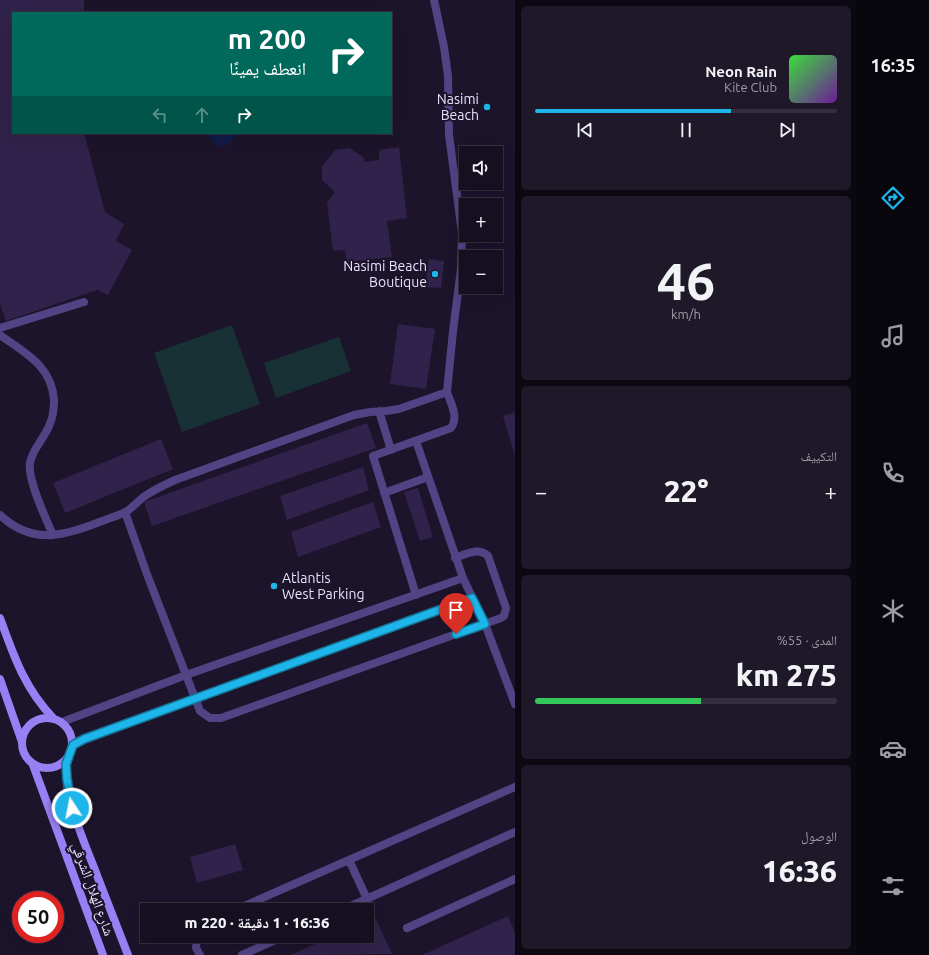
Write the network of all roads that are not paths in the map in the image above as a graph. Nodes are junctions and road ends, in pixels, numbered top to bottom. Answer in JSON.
{"nodes":[{"id":1,"x":434,"y":0,"type":"edge"},
{"id":2,"x":84,"y":302,"type":"dead end"},
{"id":3,"x":0,"y":328,"type":"edge"},
{"id":4,"x":0,"y":335,"type":"edge"},
{"id":5,"x":447,"y":392,"type":"junction"},
{"id":6,"x":379,"y":411,"type":"junction"},
{"id":7,"x":416,"y":441,"type":"junction"},
{"id":8,"x":391,"y":450,"type":"junction"},
{"id":9,"x":428,"y":477,"type":"junction"},
{"id":10,"x":384,"y":492,"type":"junction"},
{"id":11,"x":125,"y":512,"type":"junction"},
{"id":12,"x":0,"y":515,"type":"edge"},
{"id":13,"x":53,"y":535,"type":"junction"},
{"id":14,"x":455,"y":558,"type":"junction"},
{"id":15,"x":462,"y":578,"type":"junction"},
{"id":16,"x":416,"y":595,"type":"junction"},
{"id":17,"x":472,"y":598,"type":"junction"},
{"id":18,"x":0,"y":618,"type":"edge"},
{"id":19,"x":485,"y":624,"type":"junction"},
{"id":20,"x":186,"y":675,"type":"junction"},
{"id":21,"x":0,"y":679,"type":"edge"},
{"id":22,"x":195,"y":698,"type":"junction"},
{"id":23,"x":515,"y":704,"type":"edge"},
{"id":24,"x":58,"y":720,"type":"junction"},
{"id":25,"x":22,"y":742,"type":"junction"},
{"id":26,"x":73,"y":745,"type":"junction"},
{"id":27,"x":69,"y":758,"type":"junction"},
{"id":28,"x":33,"y":765,"type":"junction"},
{"id":29,"x":515,"y":787,"type":"edge"},
{"id":30,"x":515,"y":832,"type":"edge"},
{"id":31,"x":348,"y":860,"type":"junction"},
{"id":32,"x":515,"y":879,"type":"edge"},
{"id":33,"x":367,"y":899,"type":"junction"},
{"id":34,"x":251,"y":903,"type":"edge"},
{"id":35,"x":358,"y":903,"type":"edge"},
{"id":36,"x":407,"y":928,"type":"dead end"},
{"id":37,"x":196,"y":943,"type":"edge"},
{"id":38,"x":269,"y":943,"type":"edge"},
{"id":39,"x":103,"y":955,"type":"edge"},
{"id":40,"x":128,"y":955,"type":"edge"},
{"id":41,"x":200,"y":955,"type":"edge"},
{"id":42,"x":242,"y":955,"type":"edge"}],
"edges":[{"from":1,"to":5,"type":"street"},
{"from":2,"to":3,"type":"street"},
{"from":4,"to":13,"type":"street"},
{"from":5,"to":6,"type":"street"},
{"from":5,"to":7,"type":"street"},
{"from":6,"to":8,"type":"street"},
{"from":6,"to":11,"type":"street"},
{"from":7,"to":8,"type":"street"},
{"from":7,"to":9,"type":"street"},
{"from":8,"to":10,"type":"street"},
{"from":9,"to":10,"type":"street"},
{"from":9,"to":14,"type":"street"},
{"from":10,"to":16,"type":"street"},
{"from":11,"to":13,"type":"street"},
{"from":11,"to":20,"type":"street"},
{"from":12,"to":13,"type":"street"},
{"from":14,"to":15,"type":"street"},
{"from":14,"to":19,"type":"street"},
{"from":15,"to":16,"type":"street"},
{"from":15,"to":17,"type":"street"},
{"from":16,"to":20,"type":"street"},
{"from":17,"to":19,"type":"street"},
{"from":17,"to":22,"type":"street"},
{"from":18,"to":24,"type":"main road"},
{"from":19,"to":22,"type":"street"},
{"from":19,"to":23,"type":"street"},
{"from":20,"to":22,"type":"street"},
{"from":20,"to":24,"type":"street"},
{"from":21,"to":25,"type":"main road","name":"شارع الهلال الشرقي"},
{"from":22,"to":26,"type":"street"},
{"from":24,"to":25,"type":"main road"},
{"from":24,"to":26,"type":"main road"},
{"from":25,"to":28,"type":"main road","name":"شارع الهلال الشرقي"},
{"from":26,"to":27,"type":"main road","name":"شارع الهلال الشرقي"},
{"from":27,"to":28,"type":"main road"},
{"from":27,"to":40,"type":"main road","name":"شارع الهلال الشرقي"},
{"from":28,"to":39,"type":"main road","name":"شارع الهلال الشرقي"},
{"from":29,"to":31,"type":"street"},
{"from":30,"to":33,"type":"street"},
{"from":31,"to":33,"type":"street"},
{"from":31,"to":34,"type":"street"},
{"from":32,"to":36,"type":"street"},
{"from":33,"to":35,"type":"street"},
{"from":37,"to":41,"type":"street"},
{"from":38,"to":42,"type":"street"}]}
